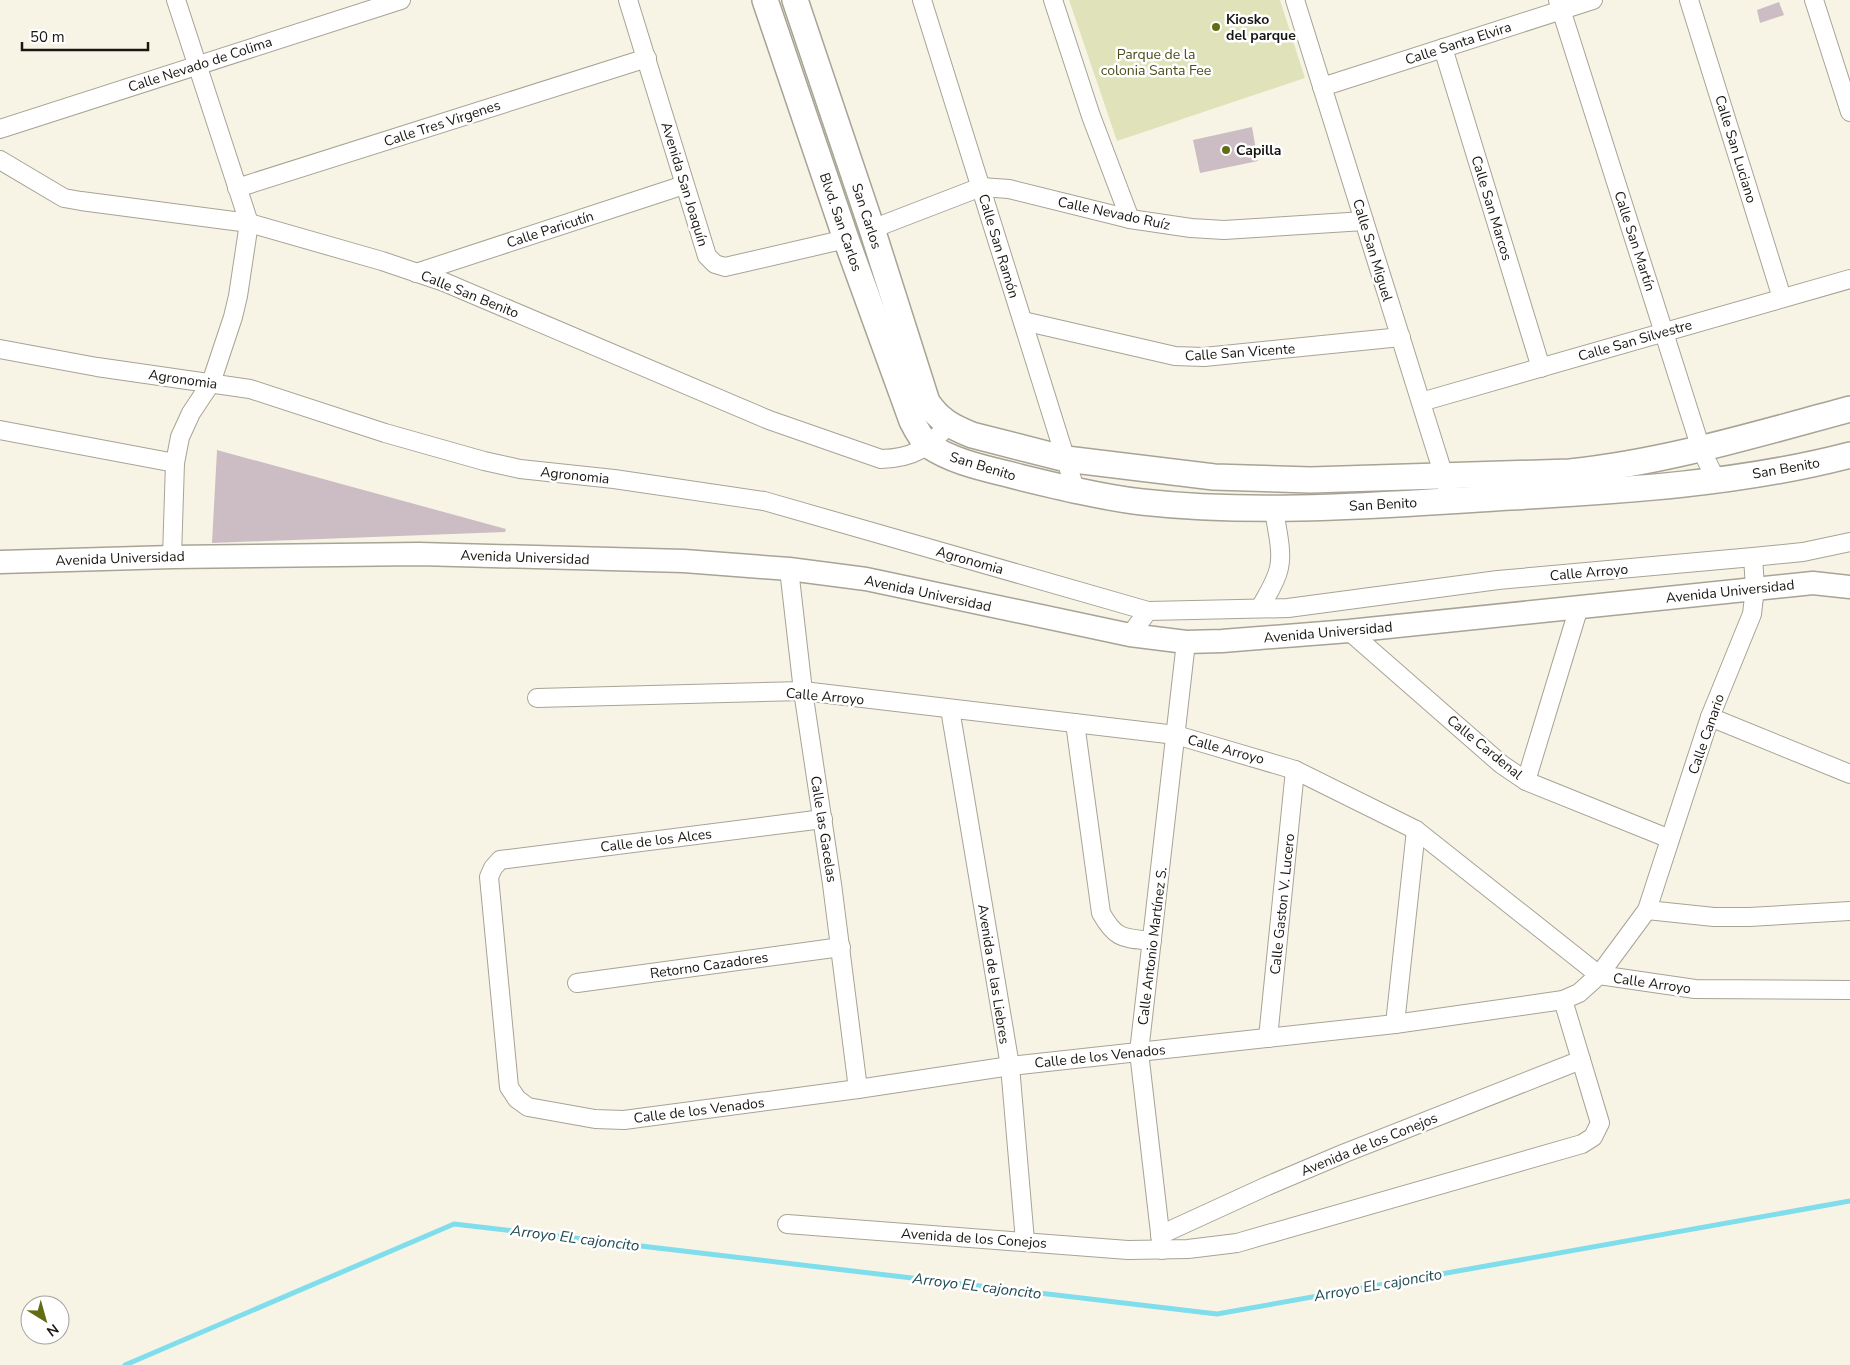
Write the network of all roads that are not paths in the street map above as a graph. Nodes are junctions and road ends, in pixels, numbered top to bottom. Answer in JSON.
{"nodes":[{"id":1,"x":176,"y":0,"type":"edge"},
{"id":2,"x":401,"y":0,"type":"edge"},
{"id":3,"x":628,"y":0,"type":"edge"},
{"id":4,"x":765,"y":0,"type":"edge"},
{"id":5,"x":795,"y":0,"type":"edge"},
{"id":6,"x":922,"y":0,"type":"edge"},
{"id":7,"x":1053,"y":0,"type":"edge"},
{"id":8,"x":1295,"y":0,"type":"edge"},
{"id":9,"x":1593,"y":0,"type":"edge"},
{"id":10,"x":1689,"y":0,"type":"edge"},
{"id":11,"x":1814,"y":0,"type":"edge"},
{"id":12,"x":1560,"y":5,"type":"edge"},
{"id":13,"x":1443,"y":48,"type":"junction"},
{"id":14,"x":647,"y":58,"type":"junction"},
{"id":15,"x":197,"y":65,"type":"junction"},
{"id":16,"x":1322,"y":87,"type":"junction"},
{"id":17,"x":1850,"y":112,"type":"edge"},
{"id":18,"x":0,"y":129,"type":"edge"},
{"id":19,"x":0,"y":160,"type":"edge"},
{"id":20,"x":684,"y":185,"type":"junction"},
{"id":21,"x":981,"y":187,"type":"junction"},
{"id":22,"x":237,"y":188,"type":"junction"},
{"id":23,"x":1130,"y":219,"type":"junction"},
{"id":24,"x":1364,"y":221,"type":"junction"},
{"id":25,"x":248,"y":223,"type":"junction"},
{"id":26,"x":872,"y":229,"type":"junction"},
{"id":27,"x":846,"y":239,"type":"junction"},
{"id":28,"x":416,"y":272,"type":"junction"},
{"id":29,"x":1850,"y":279,"type":"edge"},
{"id":30,"x":1782,"y":298,"type":"junction"},
{"id":31,"x":1023,"y":321,"type":"junction"},
{"id":32,"x":1664,"y":332,"type":"junction"},
{"id":33,"x":1401,"y":337,"type":"junction"},
{"id":34,"x":0,"y":349,"type":"edge"},
{"id":35,"x":1541,"y":368,"type":"junction"},
{"id":36,"x":211,"y":383,"type":"junction"},
{"id":37,"x":1421,"y":402,"type":"junction"},
{"id":38,"x":1850,"y":409,"type":"edge"},
{"id":39,"x":949,"y":425,"type":"junction"},
{"id":40,"x":0,"y":430,"type":"edge"},
{"id":41,"x":926,"y":443,"type":"junction"},
{"id":42,"x":1701,"y":449,"type":"junction"},
{"id":43,"x":1850,"y":455,"type":"edge"},
{"id":44,"x":1066,"y":460,"type":"junction"},
{"id":45,"x":176,"y":463,"type":"junction"},
{"id":46,"x":1444,"y":476,"type":"junction"},
{"id":47,"x":1716,"y":480,"type":"junction"},
{"id":48,"x":1076,"y":492,"type":"junction"},
{"id":49,"x":1452,"y":501,"type":"junction"},
{"id":50,"x":1274,"y":509,"type":"junction"},
{"id":51,"x":1850,"y":542,"type":"edge"},
{"id":52,"x":172,"y":557,"type":"junction"},
{"id":53,"x":1753,"y":557,"type":"junction"},
{"id":54,"x":0,"y":562,"type":"edge"},
{"id":55,"x":789,"y":569,"type":"junction"},
{"id":56,"x":1850,"y":587,"type":"edge"},
{"id":57,"x":1754,"y":588,"type":"junction"},
{"id":58,"x":1579,"y":607,"type":"junction"},
{"id":59,"x":1260,"y":608,"type":"junction"},
{"id":60,"x":1148,"y":611,"type":"junction"},
{"id":61,"x":1349,"y":632,"type":"junction"},
{"id":62,"x":1130,"y":635,"type":"junction"},
{"id":63,"x":1186,"y":642,"type":"junction"},
{"id":64,"x":803,"y":691,"type":"junction"},
{"id":65,"x":537,"y":698,"type":"dead end"},
{"id":66,"x":950,"y":708,"type":"junction"},
{"id":67,"x":1710,"y":717,"type":"junction"},
{"id":68,"x":1075,"y":723,"type":"junction"},
{"id":69,"x":1176,"y":735,"type":"junction"},
{"id":70,"x":1295,"y":770,"type":"junction"},
{"id":71,"x":1850,"y":774,"type":"edge"},
{"id":72,"x":1526,"y":781,"type":"junction"},
{"id":73,"x":823,"y":819,"type":"junction"},
{"id":74,"x":1416,"y":830,"type":"junction"},
{"id":75,"x":1670,"y":838,"type":"junction"},
{"id":76,"x":1647,"y":910,"type":"junction"},
{"id":77,"x":1850,"y":911,"type":"edge"},
{"id":78,"x":1152,"y":941,"type":"junction"},
{"id":79,"x":841,"y":947,"type":"junction"},
{"id":80,"x":1599,"y":975,"type":"junction"},
{"id":81,"x":576,"y":983,"type":"dead end"},
{"id":82,"x":1850,"y":990,"type":"edge"},
{"id":83,"x":1563,"y":1000,"type":"junction"},
{"id":84,"x":1395,"y":1024,"type":"junction"},
{"id":85,"x":1268,"y":1038,"type":"junction"},
{"id":86,"x":1139,"y":1052,"type":"junction"},
{"id":87,"x":1581,"y":1060,"type":"junction"},
{"id":88,"x":1010,"y":1066,"type":"junction"},
{"id":89,"x":858,"y":1089,"type":"junction"},
{"id":90,"x":517,"y":1099,"type":"joint"},
{"id":91,"x":787,"y":1224,"type":"dead end"},
{"id":92,"x":1025,"y":1241,"type":"junction"},
{"id":93,"x":1161,"y":1242,"type":"junction"}],
"edges":[{"from":1,"to":15,"type":"street"},
{"from":2,"to":15,"type":"street","name":"Calle Nevado de Colima"},
{"from":3,"to":14,"type":"street","name":"Avenida San Joaquín"},
{"from":4,"to":27,"type":"main road","name":"Blvd. San Carlos"},
{"from":5,"to":26,"type":"main road","name":"San Carlos"},
{"from":6,"to":21,"type":"street","name":"Calle San Ramón"},
{"from":7,"to":23,"type":"street"},
{"from":8,"to":16,"type":"street","name":"Calle San Miguel"},
{"from":9,"to":12,"type":"street","name":"Calle Santa Elvira"},
{"from":10,"to":30,"type":"street","name":"Calle San Luciano"},
{"from":11,"to":17,"type":"street"},
{"from":12,"to":13,"type":"street","name":"Calle Santa Elvira"},
{"from":12,"to":32,"type":"street","name":"Calle San Martín"},
{"from":13,"to":16,"type":"street","name":"Calle Santa Elvira"},
{"from":13,"to":35,"type":"street","name":"Calle San Marcos"},
{"from":14,"to":20,"type":"street","name":"Avenida San Joaquín"},
{"from":14,"to":22,"type":"street","name":"Calle Tres Virgenes"},
{"from":15,"to":18,"type":"street","name":"Calle Nevado de Colima"},
{"from":15,"to":22,"type":"street"},
{"from":16,"to":24,"type":"street","name":"Calle San Miguel"},
{"from":19,"to":25,"type":"street","name":"Calle San Benito"},
{"from":20,"to":27,"type":"street","name":"Avenida San Joaquín"},
{"from":20,"to":28,"type":"street","name":"Calle Paricutín"},
{"from":21,"to":23,"type":"street","name":"Calle Nevado Ruíz"},
{"from":21,"to":26,"type":"street","name":"Calle Nevado Ruíz"},
{"from":21,"to":31,"type":"street","name":"Calle San Ramón"},
{"from":22,"to":25,"type":"street"},
{"from":23,"to":24,"type":"street","name":"Calle Nevado Ruíz"},
{"from":24,"to":33,"type":"street","name":"Calle San Miguel"},
{"from":25,"to":28,"type":"street","name":"Calle San Benito"},
{"from":25,"to":36,"type":"street"},
{"from":26,"to":39,"type":"main road","name":"San Carlos"},
{"from":27,"to":41,"type":"main road","name":"Blvd. San Carlos"},
{"from":28,"to":41,"type":"street","name":"Calle San Benito"},
{"from":29,"to":30,"type":"street","name":"Calle San Silvestre"},
{"from":30,"to":32,"type":"street","name":"Calle San Silvestre"},
{"from":31,"to":33,"type":"street","name":"Calle San Vicente"},
{"from":31,"to":44,"type":"street","name":"Calle San Ramón"},
{"from":32,"to":35,"type":"street","name":"Calle San Silvestre"},
{"from":32,"to":42,"type":"street","name":"Calle San Martín"},
{"from":33,"to":37,"type":"street","name":"Calle San Miguel"},
{"from":34,"to":36,"type":"street","name":"Agronomia"},
{"from":35,"to":37,"type":"street","name":"Calle San Silvestre"},
{"from":36,"to":45,"type":"street"},
{"from":36,"to":60,"type":"street","name":"Agronomia"},
{"from":37,"to":46,"type":"street","name":"Calle San Miguel"},
{"from":38,"to":42,"type":"main road","name":"San Benito"},
{"from":39,"to":41,"type":"street","name":"Calle San Benito"},
{"from":39,"to":44,"type":"main road","name":"San Benito"},
{"from":40,"to":45,"type":"street"},
{"from":41,"to":48,"type":"main road","name":"San Benito"},
{"from":42,"to":46,"type":"main road","name":"San Benito"},
{"from":42,"to":47,"type":"street","name":"Calle San Martín"},
{"from":43,"to":47,"type":"main road","name":"San Benito"},
{"from":44,"to":46,"type":"main road","name":"San Benito"},
{"from":44,"to":48,"type":"street","name":"Calle San Ramón"},
{"from":45,"to":52,"type":"street"},
{"from":46,"to":49,"type":"street","name":"Calle San Miguel"},
{"from":47,"to":49,"type":"main road","name":"San Benito"},
{"from":48,"to":50,"type":"main road","name":"San Benito"},
{"from":49,"to":50,"type":"main road","name":"San Benito"},
{"from":50,"to":59,"type":"street"},
{"from":51,"to":53,"type":"street","name":"Calle Arroyo"},
{"from":52,"to":54,"type":"street","name":"Avenida Universidad"},
{"from":52,"to":55,"type":"street","name":"Avenida Universidad"},
{"from":53,"to":57,"type":"street","name":"Calle Canario"},
{"from":53,"to":59,"type":"street","name":"Calle Arroyo"},
{"from":55,"to":62,"type":"street","name":"Avenida Universidad"},
{"from":55,"to":64,"type":"street","name":"Calle las Gacelas"},
{"from":56,"to":57,"type":"street","name":"Avenida Universidad"},
{"from":57,"to":58,"type":"street","name":"Avenida Universidad"},
{"from":57,"to":67,"type":"street","name":"Calle Canario"},
{"from":58,"to":61,"type":"street","name":"Avenida Universidad"},
{"from":58,"to":72,"type":"street"},
{"from":59,"to":60,"type":"street","name":"Calle Arroyo"},
{"from":60,"to":62,"type":"street"},
{"from":61,"to":63,"type":"street","name":"Avenida Universidad"},
{"from":61,"to":72,"type":"street","name":"Calle Cardenal"},
{"from":62,"to":63,"type":"street","name":"Avenida Universidad"},
{"from":63,"to":69,"type":"street","name":"Calle Antonio Martínez S."},
{"from":64,"to":65,"type":"street","name":"Calle Arroyo"},
{"from":64,"to":66,"type":"street","name":"Calle Arroyo"},
{"from":64,"to":73,"type":"street","name":"Calle las Gacelas"},
{"from":66,"to":68,"type":"street","name":"Calle Arroyo"},
{"from":66,"to":88,"type":"street","name":"Avenida de las Liebres"},
{"from":67,"to":71,"type":"street"},
{"from":67,"to":75,"type":"street","name":"Calle Canario"},
{"from":68,"to":69,"type":"street","name":"Calle Arroyo"},
{"from":68,"to":78,"type":"street"},
{"from":69,"to":70,"type":"street","name":"Calle Arroyo"},
{"from":69,"to":78,"type":"street","name":"Calle Antonio Martínez S."},
{"from":70,"to":74,"type":"street","name":"Calle Arroyo"},
{"from":70,"to":85,"type":"street","name":"Calle Gaston V. Lucero"},
{"from":72,"to":75,"type":"street","name":"Calle Cardenal"},
{"from":73,"to":79,"type":"street","name":"Calle las Gacelas"},
{"from":73,"to":90,"type":"street","name":"Calle de los Alces"},
{"from":74,"to":80,"type":"street","name":"Calle Arroyo"},
{"from":74,"to":84,"type":"street"},
{"from":75,"to":76,"type":"street","name":"Calle Canario"},
{"from":76,"to":77,"type":"street"},
{"from":76,"to":80,"type":"street","name":"Calle de los Venados"},
{"from":78,"to":86,"type":"street","name":"Calle Antonio Martínez S."},
{"from":79,"to":81,"type":"street","name":"Retorno Cazadores"},
{"from":79,"to":89,"type":"street","name":"Calle las Gacelas"},
{"from":80,"to":82,"type":"street","name":"Calle Arroyo"},
{"from":80,"to":83,"type":"street","name":"Calle de los Venados"},
{"from":83,"to":84,"type":"street","name":"Calle de los Venados"},
{"from":83,"to":87,"type":"street"},
{"from":84,"to":85,"type":"street","name":"Calle de los Venados"},
{"from":85,"to":86,"type":"street","name":"Calle de los Venados"},
{"from":86,"to":88,"type":"street","name":"Calle de los Venados"},
{"from":86,"to":93,"type":"street","name":"Calle Antonio Martínez S."},
{"from":87,"to":93,"type":"street","name":"Avenida de los Conejos"},
{"from":87,"to":93,"type":"street"},
{"from":88,"to":89,"type":"street","name":"Calle de los Venados"},
{"from":88,"to":92,"type":"street","name":"Avenida de las Liebres"},
{"from":89,"to":90,"type":"street","name":"Calle de los Venados"},
{"from":91,"to":92,"type":"street","name":"Avenida de los Conejos"},
{"from":92,"to":93,"type":"street","name":"Avenida de los Conejos"}]}
